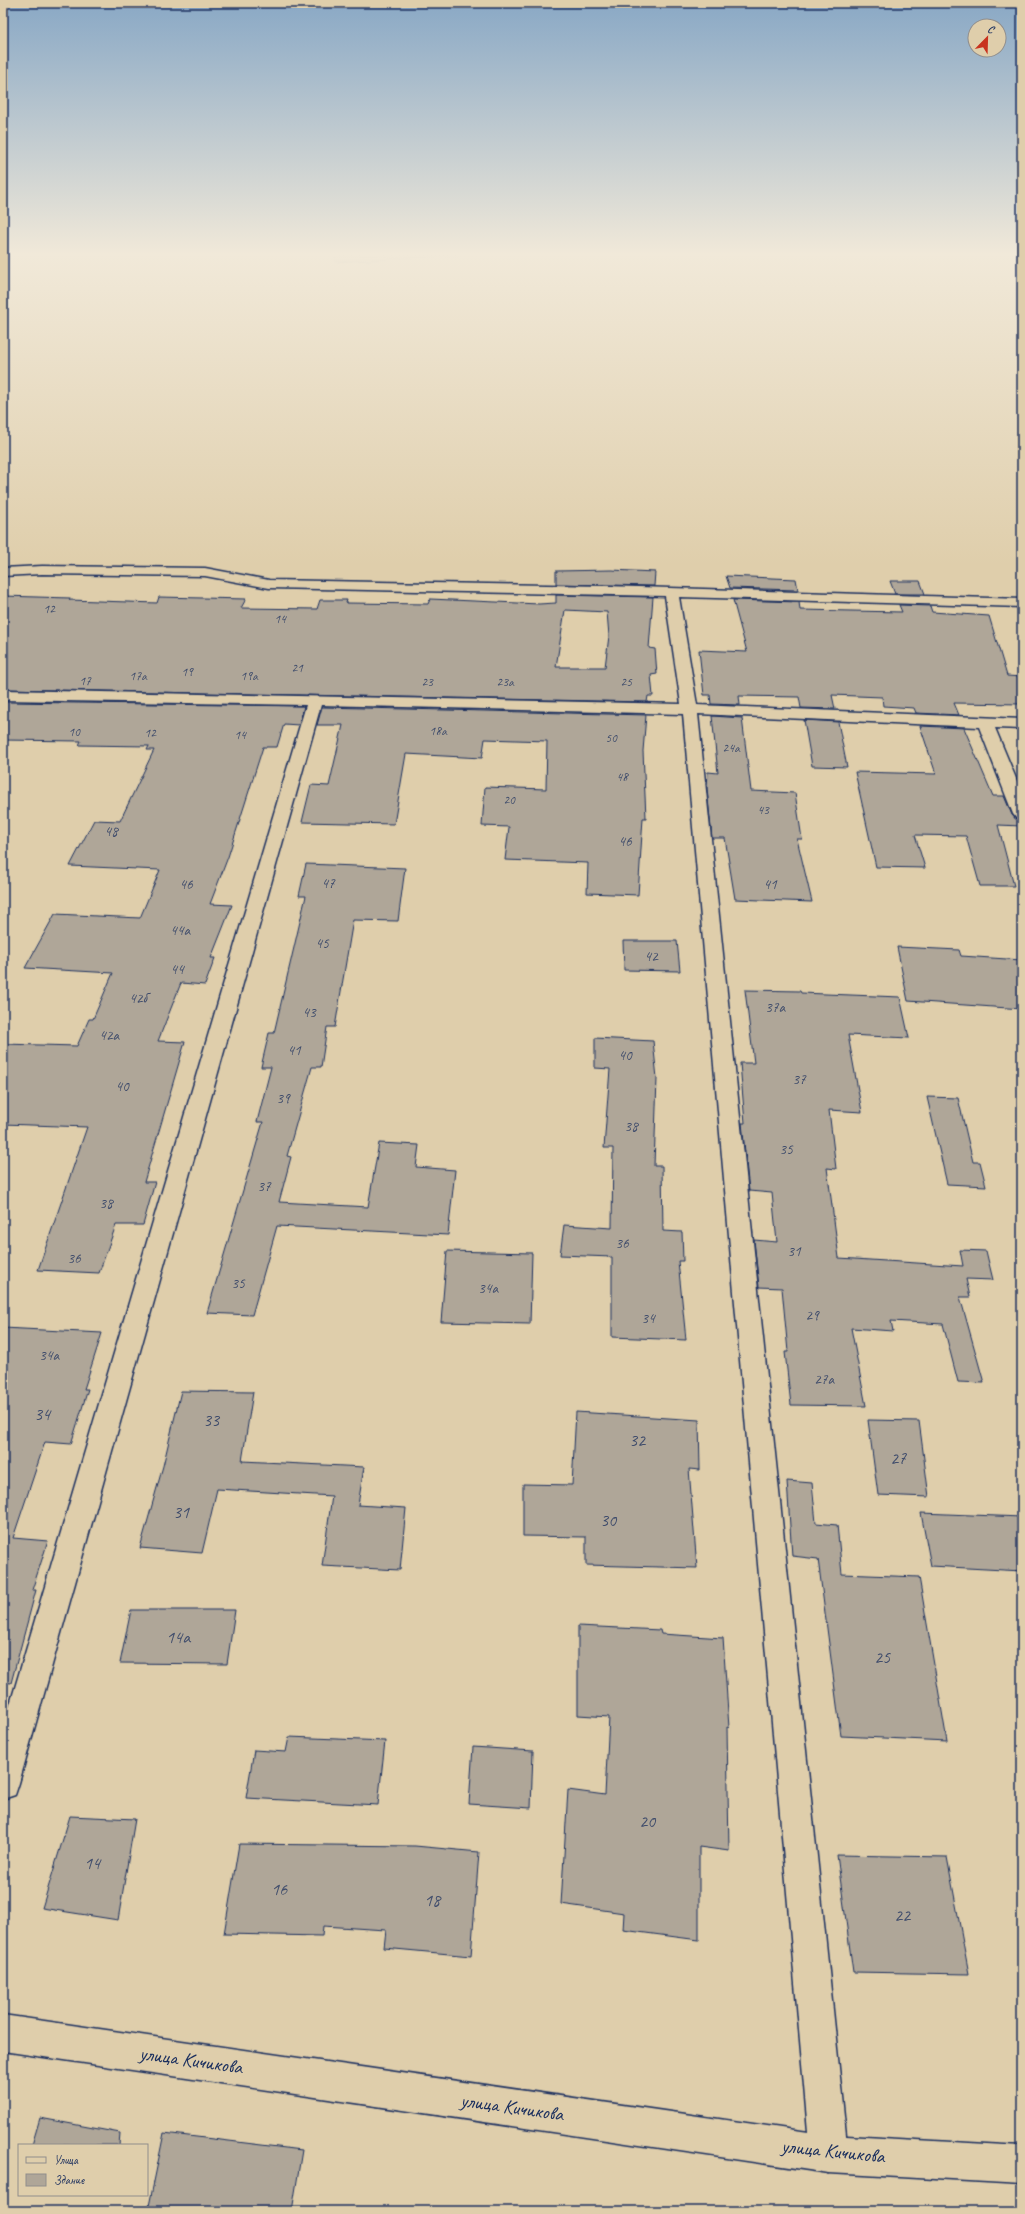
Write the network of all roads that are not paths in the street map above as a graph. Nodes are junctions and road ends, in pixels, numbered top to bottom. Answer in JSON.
{"nodes":[{"id":1,"x":3,"y":572,"type":"edge"},
{"id":2,"x":672,"y":594,"type":"junction"},
{"id":3,"x":1022,"y":603,"type":"edge"},
{"id":4,"x":3,"y":695,"type":"edge"},
{"id":5,"x":315,"y":700,"type":"junction"},
{"id":6,"x":690,"y":710,"type":"junction"},
{"id":7,"x":985,"y":723,"type":"junction"},
{"id":8,"x":1022,"y":724,"type":"edge"},
{"id":9,"x":1022,"y":814,"type":"edge"},
{"id":10,"x":3,"y":1783,"type":"edge"},
{"id":11,"x":3,"y":2032,"type":"edge"},
{"id":12,"x":829,"y":2154,"type":"junction"},
{"id":13,"x":1022,"y":2165,"type":"edge"}],
"edges":[{"from":1,"to":2,"type":"street"},
{"from":2,"to":3,"type":"street"},
{"from":2,"to":6,"type":"street"},
{"from":4,"to":5,"type":"street"},
{"from":5,"to":6,"type":"street"},
{"from":5,"to":10,"type":"street"},
{"from":6,"to":7,"type":"street"},
{"from":6,"to":12,"type":"street"},
{"from":7,"to":8,"type":"street"},
{"from":7,"to":9,"type":"street"},
{"from":11,"to":12,"type":"street","name":"улица Кичикова"},
{"from":12,"to":13,"type":"street","name":"улица Кичикова"}]}
